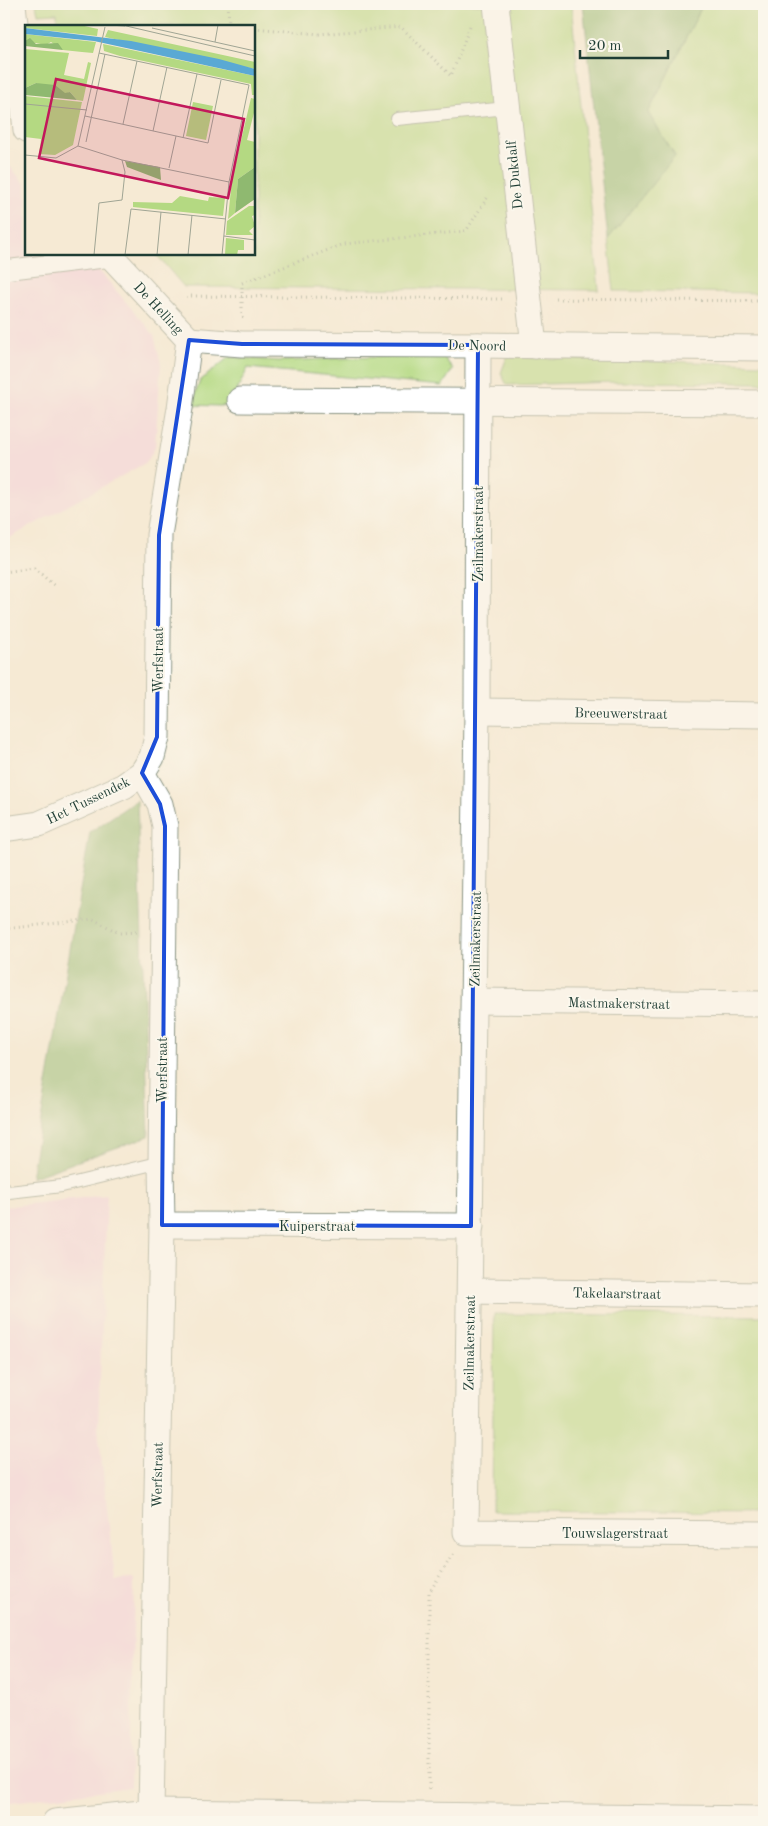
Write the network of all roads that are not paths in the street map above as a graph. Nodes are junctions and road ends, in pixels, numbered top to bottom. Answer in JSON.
{"nodes":[{"id":1,"x":13,"y":4,"type":"edge"},
{"id":2,"x":496,"y":4,"type":"edge"},
{"id":3,"x":506,"y":108,"type":"junction"},
{"id":4,"x":397,"y":119,"type":"dead end"},
{"id":5,"x":25,"y":120,"type":"edge"},
{"id":6,"x":111,"y":255,"type":"edge"},
{"id":7,"x":4,"y":270,"type":"edge"},
{"id":8,"x":189,"y":340,"type":"junction"},
{"id":9,"x":478,"y":345,"type":"junction"},
{"id":10,"x":534,"y":346,"type":"junction"},
{"id":11,"x":764,"y":348,"type":"edge"},
{"id":12,"x":240,"y":400,"type":"dead end"},
{"id":13,"x":478,"y":402,"type":"junction"},
{"id":14,"x":764,"y":403,"type":"edge"},
{"id":15,"x":478,"y":712,"type":"junction"},
{"id":16,"x":764,"y":715,"type":"edge"},
{"id":17,"x":142,"y":773,"type":"junction"},
{"id":18,"x":4,"y":829,"type":"edge"},
{"id":19,"x":474,"y":1001,"type":"junction"},
{"id":20,"x":764,"y":1004,"type":"edge"},
{"id":21,"x":161,"y":1162,"type":"junction"},
{"id":22,"x":4,"y":1188,"type":"edge"},
{"id":23,"x":162,"y":1225,"type":"junction"},
{"id":24,"x":471,"y":1226,"type":"junction"},
{"id":25,"x":470,"y":1291,"type":"junction"},
{"id":26,"x":764,"y":1295,"type":"edge"},
{"id":27,"x":466,"y":1532,"type":"joint"},
{"id":28,"x":764,"y":1534,"type":"edge"},
{"id":29,"x":151,"y":1812,"type":"junction"},
{"id":30,"x":764,"y":1819,"type":"edge"},
{"id":31,"x":55,"y":1822,"type":"edge"}],
"edges":[{"from":1,"to":5,"type":"street"},
{"from":2,"to":3,"type":"street","name":"De Dukdalf"},
{"from":3,"to":4,"type":"lane"},
{"from":3,"to":10,"type":"street","name":"De Dukdalf"},
{"from":6,"to":7,"type":"street"},
{"from":6,"to":8,"type":"street","name":"De Helling"},
{"from":8,"to":9,"type":"street","name":"De Noord"},
{"from":8,"to":17,"type":"street","name":"Werfstraat"},
{"from":9,"to":10,"type":"street","name":"De Noord"},
{"from":9,"to":13,"type":"street","name":"Zeilmakerstraat"},
{"from":10,"to":11,"type":"street","name":"De Noord"},
{"from":12,"to":13,"type":"street"},
{"from":13,"to":14,"type":"street"},
{"from":13,"to":15,"type":"street","name":"Zeilmakerstraat"},
{"from":15,"to":16,"type":"street","name":"Breeuwerstraat"},
{"from":15,"to":19,"type":"street","name":"Zeilmakerstraat"},
{"from":17,"to":18,"type":"street","name":"Het Tussendek"},
{"from":17,"to":21,"type":"street","name":"Werfstraat"},
{"from":19,"to":20,"type":"street","name":"Mastmakerstraat"},
{"from":19,"to":24,"type":"street","name":"Zeilmakerstraat"},
{"from":21,"to":22,"type":"lane"},
{"from":21,"to":23,"type":"street","name":"Werfstraat"},
{"from":23,"to":24,"type":"street","name":"Kuiperstraat"},
{"from":23,"to":29,"type":"street","name":"Werfstraat"},
{"from":24,"to":25,"type":"street","name":"Zeilmakerstraat"},
{"from":25,"to":26,"type":"street","name":"Takelaarstraat"},
{"from":25,"to":27,"type":"street","name":"Zeilmakerstraat"},
{"from":27,"to":28,"type":"street","name":"Touwslagerstraat"},
{"from":29,"to":30,"type":"street"},
{"from":29,"to":31,"type":"street"}]}
